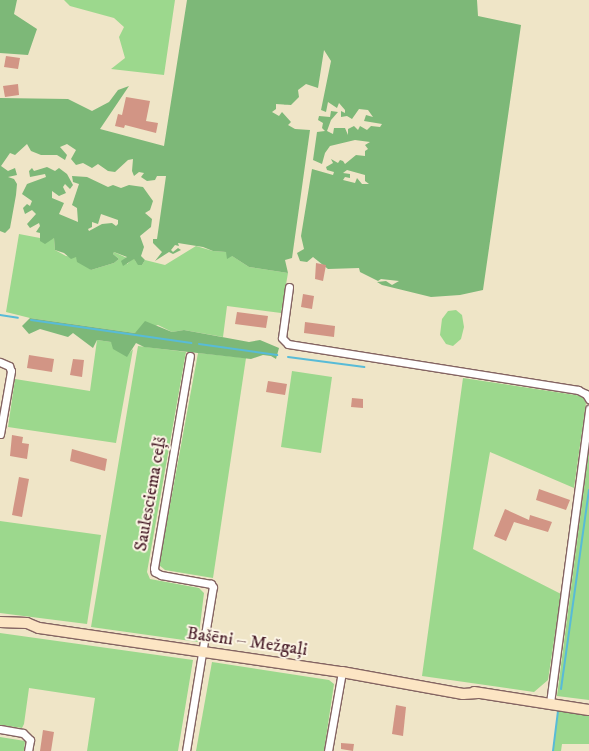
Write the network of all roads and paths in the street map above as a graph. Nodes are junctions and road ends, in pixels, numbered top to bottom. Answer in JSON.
{"nodes":[{"id":1,"x":289,"y":288,"type":"dead end"},
{"id":2,"x":190,"y":356,"type":"dead end"},
{"id":3,"x":0,"y":362,"type":"edge"},
{"id":4,"x":589,"y":399,"type":"edge"},
{"id":5,"x":589,"y":409,"type":"edge"},
{"id":6,"x":0,"y":434,"type":"edge"},
{"id":7,"x":0,"y":622,"type":"edge"},
{"id":8,"x":202,"y":652,"type":"junction"},
{"id":9,"x":342,"y":672,"type":"junction"},
{"id":10,"x":550,"y":703,"type":"junction"},
{"id":11,"x":589,"y":710,"type":"edge"},
{"id":12,"x":0,"y":729,"type":"edge"},
{"id":13,"x":28,"y":751,"type":"edge"},
{"id":14,"x":186,"y":751,"type":"edge"},
{"id":15,"x":328,"y":751,"type":"edge"}],
"edges":[{"from":1,"to":4,"type":"street"},
{"from":2,"to":8,"type":"street","name":"Saulesciema ceļš"},
{"from":3,"to":6,"type":"street"},
{"from":5,"to":10,"type":"street"},
{"from":7,"to":8,"type":"street","name":"Bašēni – Mežgaļi"},
{"from":8,"to":9,"type":"street","name":"Bašēni – Mežgaļi"},
{"from":8,"to":14,"type":"street"},
{"from":9,"to":10,"type":"street","name":"Bašēni – Mežgaļi"},
{"from":9,"to":15,"type":"street"},
{"from":10,"to":11,"type":"street","name":"Bašēni – Mežgaļi"},
{"from":12,"to":13,"type":"street"}]}
